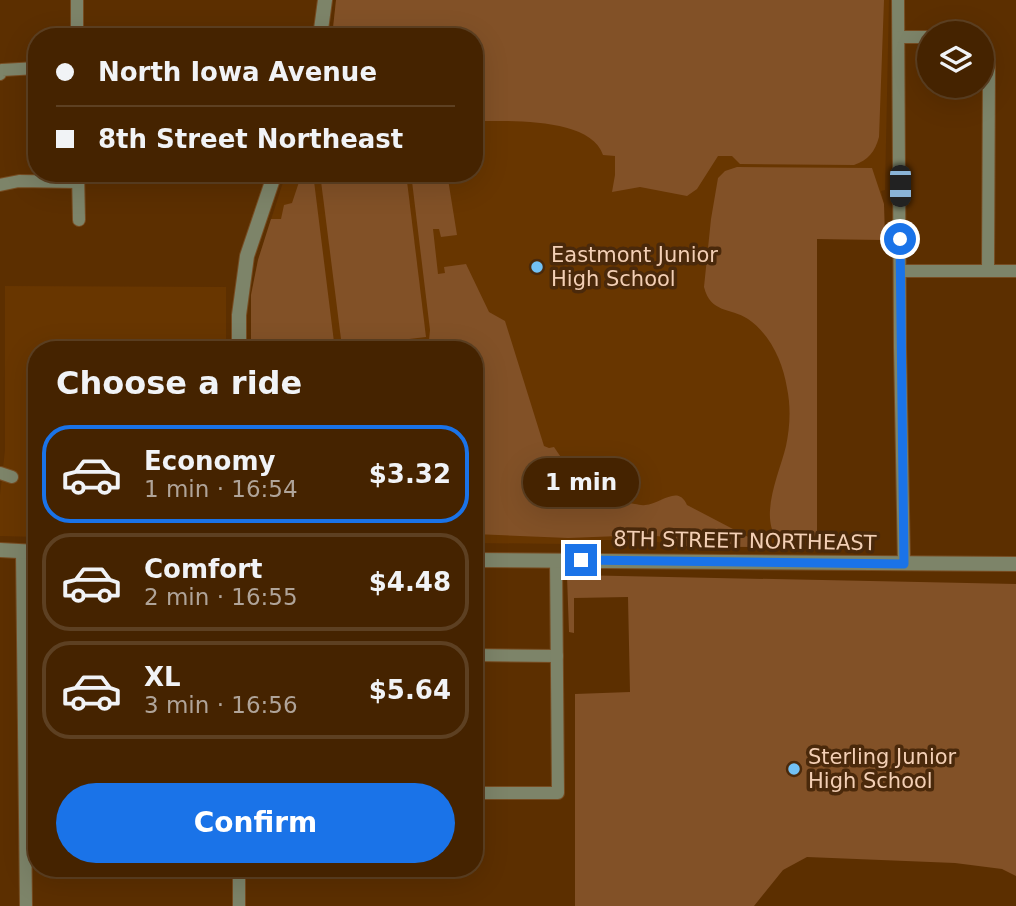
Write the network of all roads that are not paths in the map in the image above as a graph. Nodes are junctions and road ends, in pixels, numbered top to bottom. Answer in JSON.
{"nodes":[{"id":1,"x":77,"y":0,"type":"edge"},
{"id":2,"x":325,"y":0,"type":"edge"},
{"id":3,"x":898,"y":0,"type":"edge"},
{"id":4,"x":77,"y":28,"type":"edge"},
{"id":5,"x":321,"y":28,"type":"edge"},
{"id":6,"x":900,"y":37,"type":"junction"},
{"id":7,"x":917,"y":37,"type":"edge"},
{"id":8,"x":28,"y":68,"type":"edge"},
{"id":9,"x":0,"y":74,"type":"edge"},
{"id":10,"x":989,"y":98,"type":"edge"},
{"id":11,"x":28,"y":180,"type":"edge"},
{"id":12,"x":78,"y":182,"type":"edge"},
{"id":13,"x":272,"y":182,"type":"edge"},
{"id":14,"x":0,"y":185,"type":"edge"},
{"id":15,"x":79,"y":220,"type":"dead end"},
{"id":16,"x":988,"y":270,"type":"junction"},
{"id":17,"x":900,"y":271,"type":"junction"},
{"id":18,"x":1016,"y":271,"type":"edge"},
{"id":19,"x":239,"y":341,"type":"edge"},
{"id":20,"x":0,"y":550,"type":"edge"},
{"id":21,"x":28,"y":552,"type":"edge"},
{"id":22,"x":483,"y":560,"type":"edge"},
{"id":23,"x":556,"y":560,"type":"junction"},
{"id":24,"x":904,"y":564,"type":"junction"},
{"id":25,"x":1016,"y":564,"type":"edge"},
{"id":26,"x":483,"y":655,"type":"edge"},
{"id":27,"x":557,"y":656,"type":"junction"},
{"id":28,"x":28,"y":670,"type":"edge"},
{"id":29,"x":483,"y":793,"type":"edge"},
{"id":30,"x":239,"y":877,"type":"edge"},
{"id":31,"x":26,"y":906,"type":"edge"},
{"id":32,"x":239,"y":906,"type":"edge"}],
"edges":[{"from":1,"to":4,"type":"street"},
{"from":2,"to":5,"type":"street"},
{"from":3,"to":6,"type":"street"},
{"from":6,"to":7,"type":"street"},
{"from":6,"to":17,"type":"street"},
{"from":8,"to":9,"type":"street"},
{"from":10,"to":16,"type":"street"},
{"from":11,"to":14,"type":"street"},
{"from":12,"to":15,"type":"street"},
{"from":13,"to":19,"type":"street"},
{"from":16,"to":17,"type":"street"},
{"from":16,"to":18,"type":"street"},
{"from":17,"to":24,"type":"street"},
{"from":20,"to":21,"type":"street"},
{"from":22,"to":23,"type":"street","name":"8TH STREET NORTHEAST"},
{"from":23,"to":24,"type":"street","name":"8TH STREET NORTHEAST"},
{"from":23,"to":27,"type":"street"},
{"from":24,"to":25,"type":"street","name":"8TH STREET NORTHEAST"},
{"from":26,"to":27,"type":"street"},
{"from":27,"to":29,"type":"street"},
{"from":28,"to":31,"type":"street"},
{"from":30,"to":32,"type":"street"}]}
